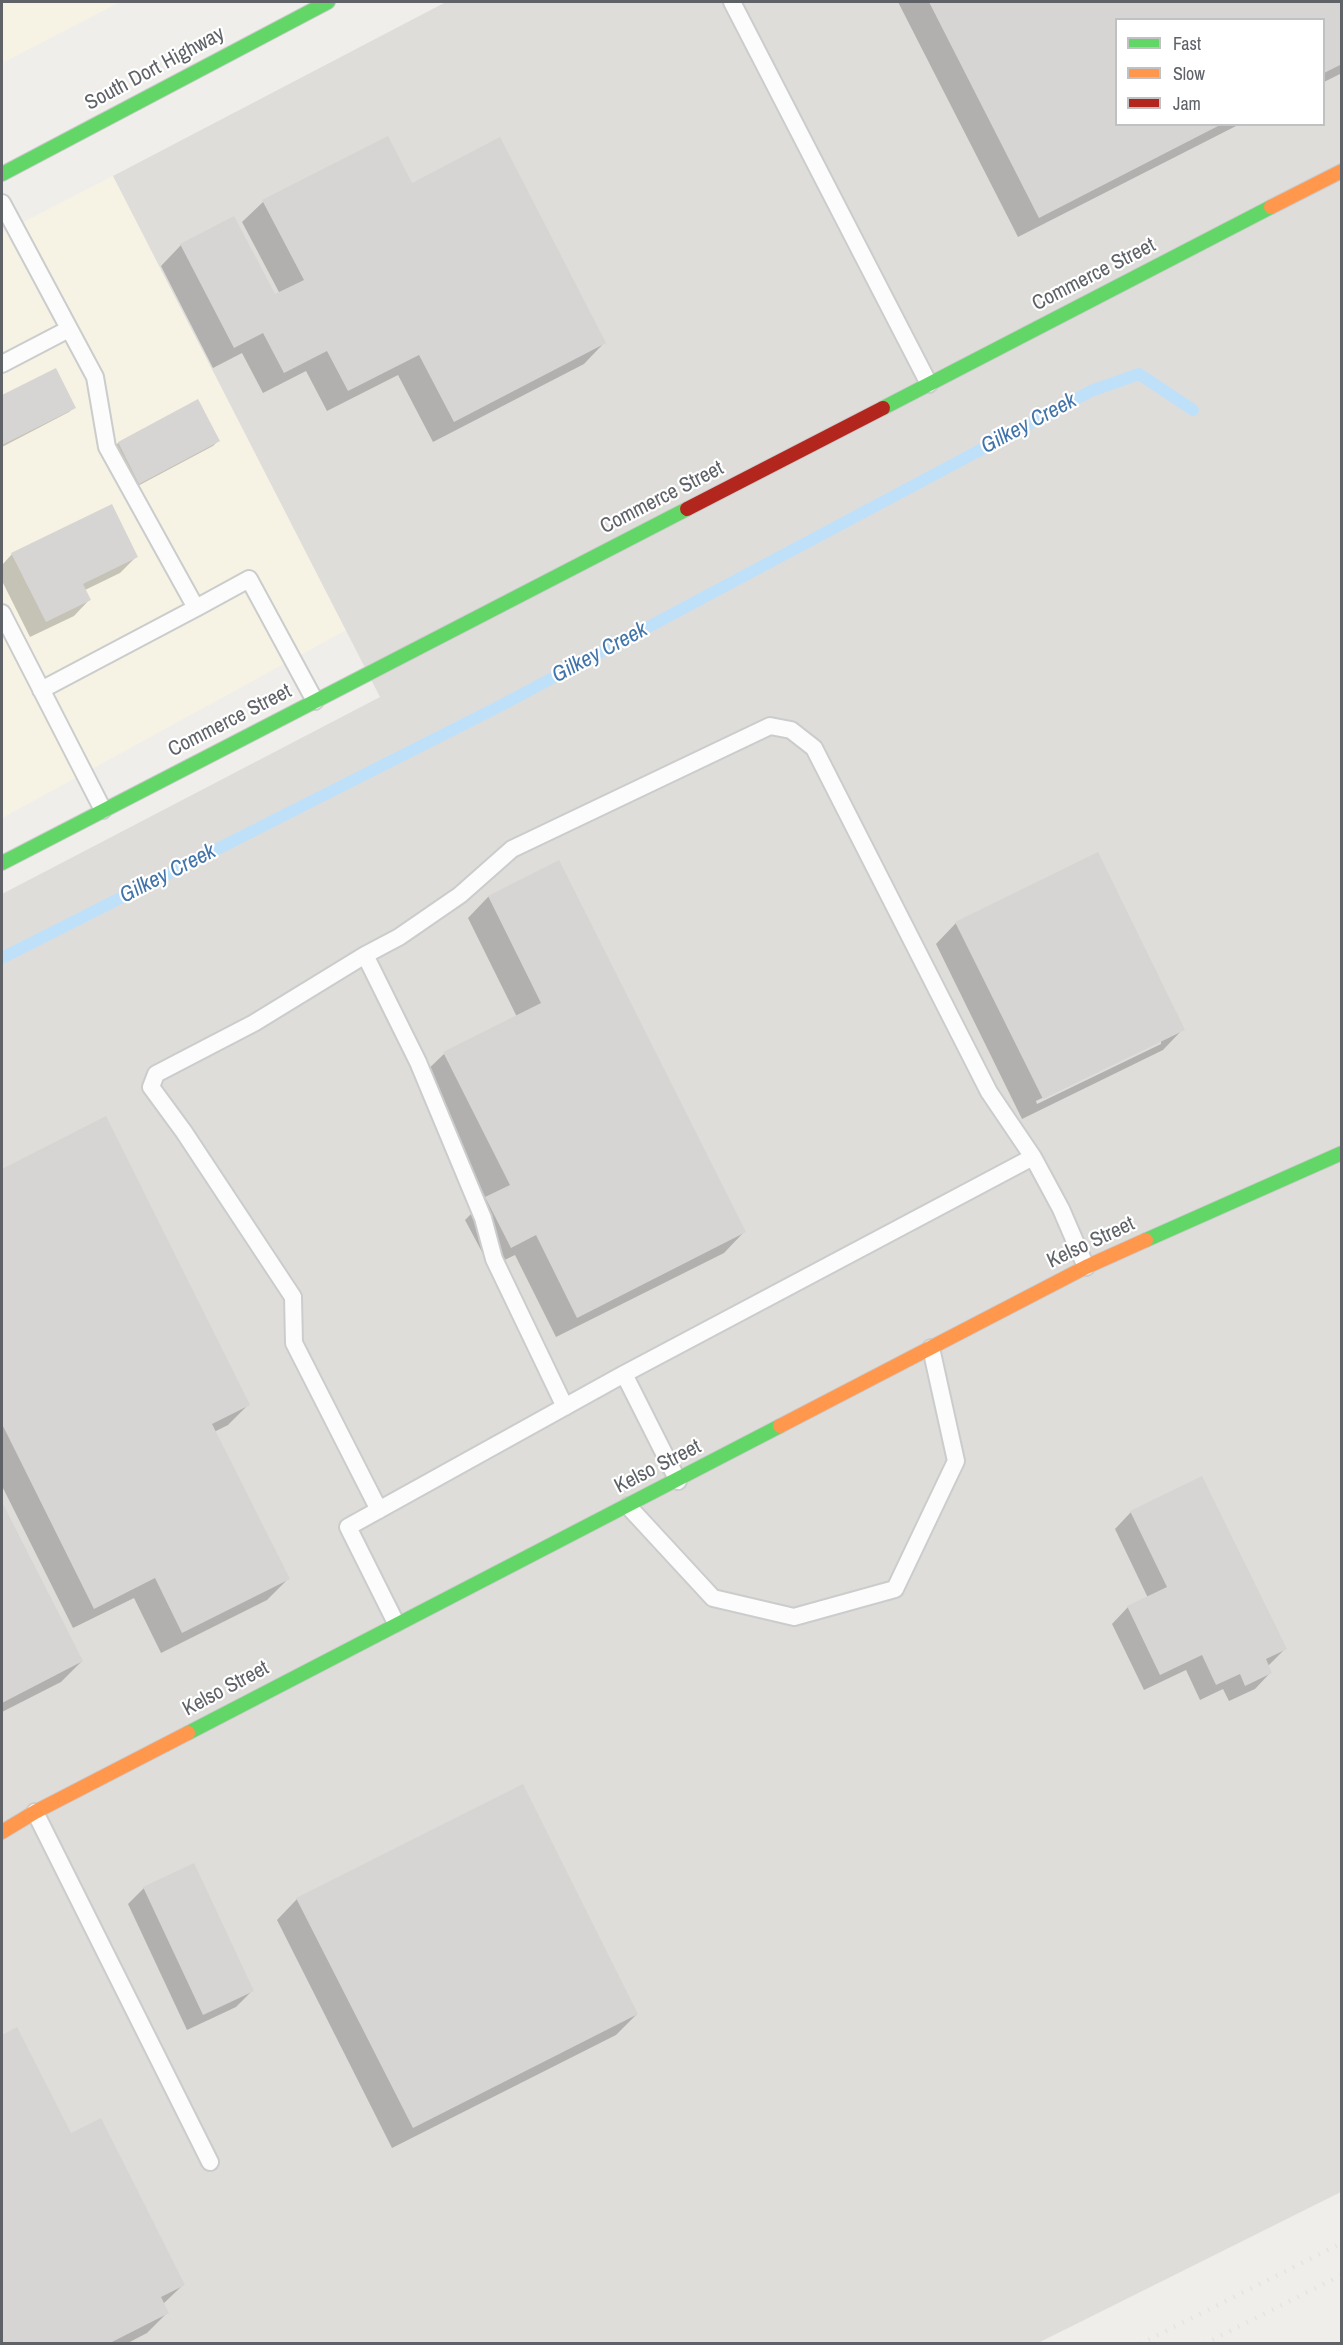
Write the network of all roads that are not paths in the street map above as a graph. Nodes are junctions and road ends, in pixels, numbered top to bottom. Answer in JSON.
{"nodes":[{"id":1,"x":328,"y":2,"type":"edge"},
{"id":2,"x":732,"y":2,"type":"edge"},
{"id":3,"x":1341,"y":171,"type":"edge"},
{"id":4,"x":2,"y":174,"type":"edge"},
{"id":5,"x":2,"y":203,"type":"edge"},
{"id":6,"x":69,"y":328,"type":"junction"},
{"id":7,"x":2,"y":364,"type":"edge"},
{"id":8,"x":929,"y":384,"type":"junction"},
{"id":9,"x":196,"y":608,"type":"junction"},
{"id":10,"x":2,"y":614,"type":"edge"},
{"id":11,"x":41,"y":690,"type":"junction"},
{"id":12,"x":315,"y":701,"type":"junction"},
{"id":13,"x":103,"y":810,"type":"junction"},
{"id":14,"x":2,"y":862,"type":"edge"},
{"id":15,"x":365,"y":955,"type":"junction"},
{"id":16,"x":1341,"y":1153,"type":"edge"},
{"id":17,"x":1033,"y":1157,"type":"junction"},
{"id":18,"x":1086,"y":1267,"type":"junction"},
{"id":19,"x":931,"y":1348,"type":"junction"},
{"id":20,"x":624,"y":1374,"type":"junction"},
{"id":21,"x":565,"y":1407,"type":"junction"},
{"id":22,"x":678,"y":1481,"type":"junction"},
{"id":23,"x":628,"y":1506,"type":"junction"},
{"id":24,"x":379,"y":1510,"type":"junction"},
{"id":25,"x":396,"y":1623,"type":"junction"},
{"id":26,"x":35,"y":1812,"type":"junction"},
{"id":27,"x":2,"y":1832,"type":"edge"},
{"id":28,"x":210,"y":2162,"type":"dead end"}],
"edges":[{"from":1,"to":4,"type":"street","name":"South Dort Highway"},
{"from":2,"to":8,"type":"lane"},
{"from":3,"to":8,"type":"street","name":"Commerce Street"},
{"from":5,"to":6,"type":"lane"},
{"from":6,"to":7,"type":"lane"},
{"from":6,"to":9,"type":"lane"},
{"from":8,"to":12,"type":"street","name":"Commerce Street"},
{"from":9,"to":11,"type":"lane"},
{"from":9,"to":12,"type":"lane"},
{"from":10,"to":11,"type":"lane"},
{"from":11,"to":13,"type":"lane"},
{"from":12,"to":13,"type":"street","name":"Commerce Street"},
{"from":13,"to":14,"type":"street","name":"Commerce Street"},
{"from":15,"to":17,"type":"lane"},
{"from":15,"to":21,"type":"lane"},
{"from":15,"to":24,"type":"lane"},
{"from":16,"to":18,"type":"street","name":"Kelso Street"},
{"from":17,"to":18,"type":"lane"},
{"from":17,"to":20,"type":"lane"},
{"from":18,"to":19,"type":"street","name":"Kelso Street"},
{"from":19,"to":22,"type":"street","name":"Kelso Street"},
{"from":19,"to":23,"type":"lane"},
{"from":20,"to":21,"type":"lane"},
{"from":20,"to":22,"type":"lane"},
{"from":21,"to":24,"type":"lane"},
{"from":22,"to":23,"type":"street","name":"Kelso Street"},
{"from":23,"to":25,"type":"street","name":"Kelso Street"},
{"from":24,"to":25,"type":"lane"},
{"from":25,"to":26,"type":"street","name":"Kelso Street"},
{"from":26,"to":27,"type":"street","name":"Kelso Street"},
{"from":26,"to":28,"type":"lane"}]}
